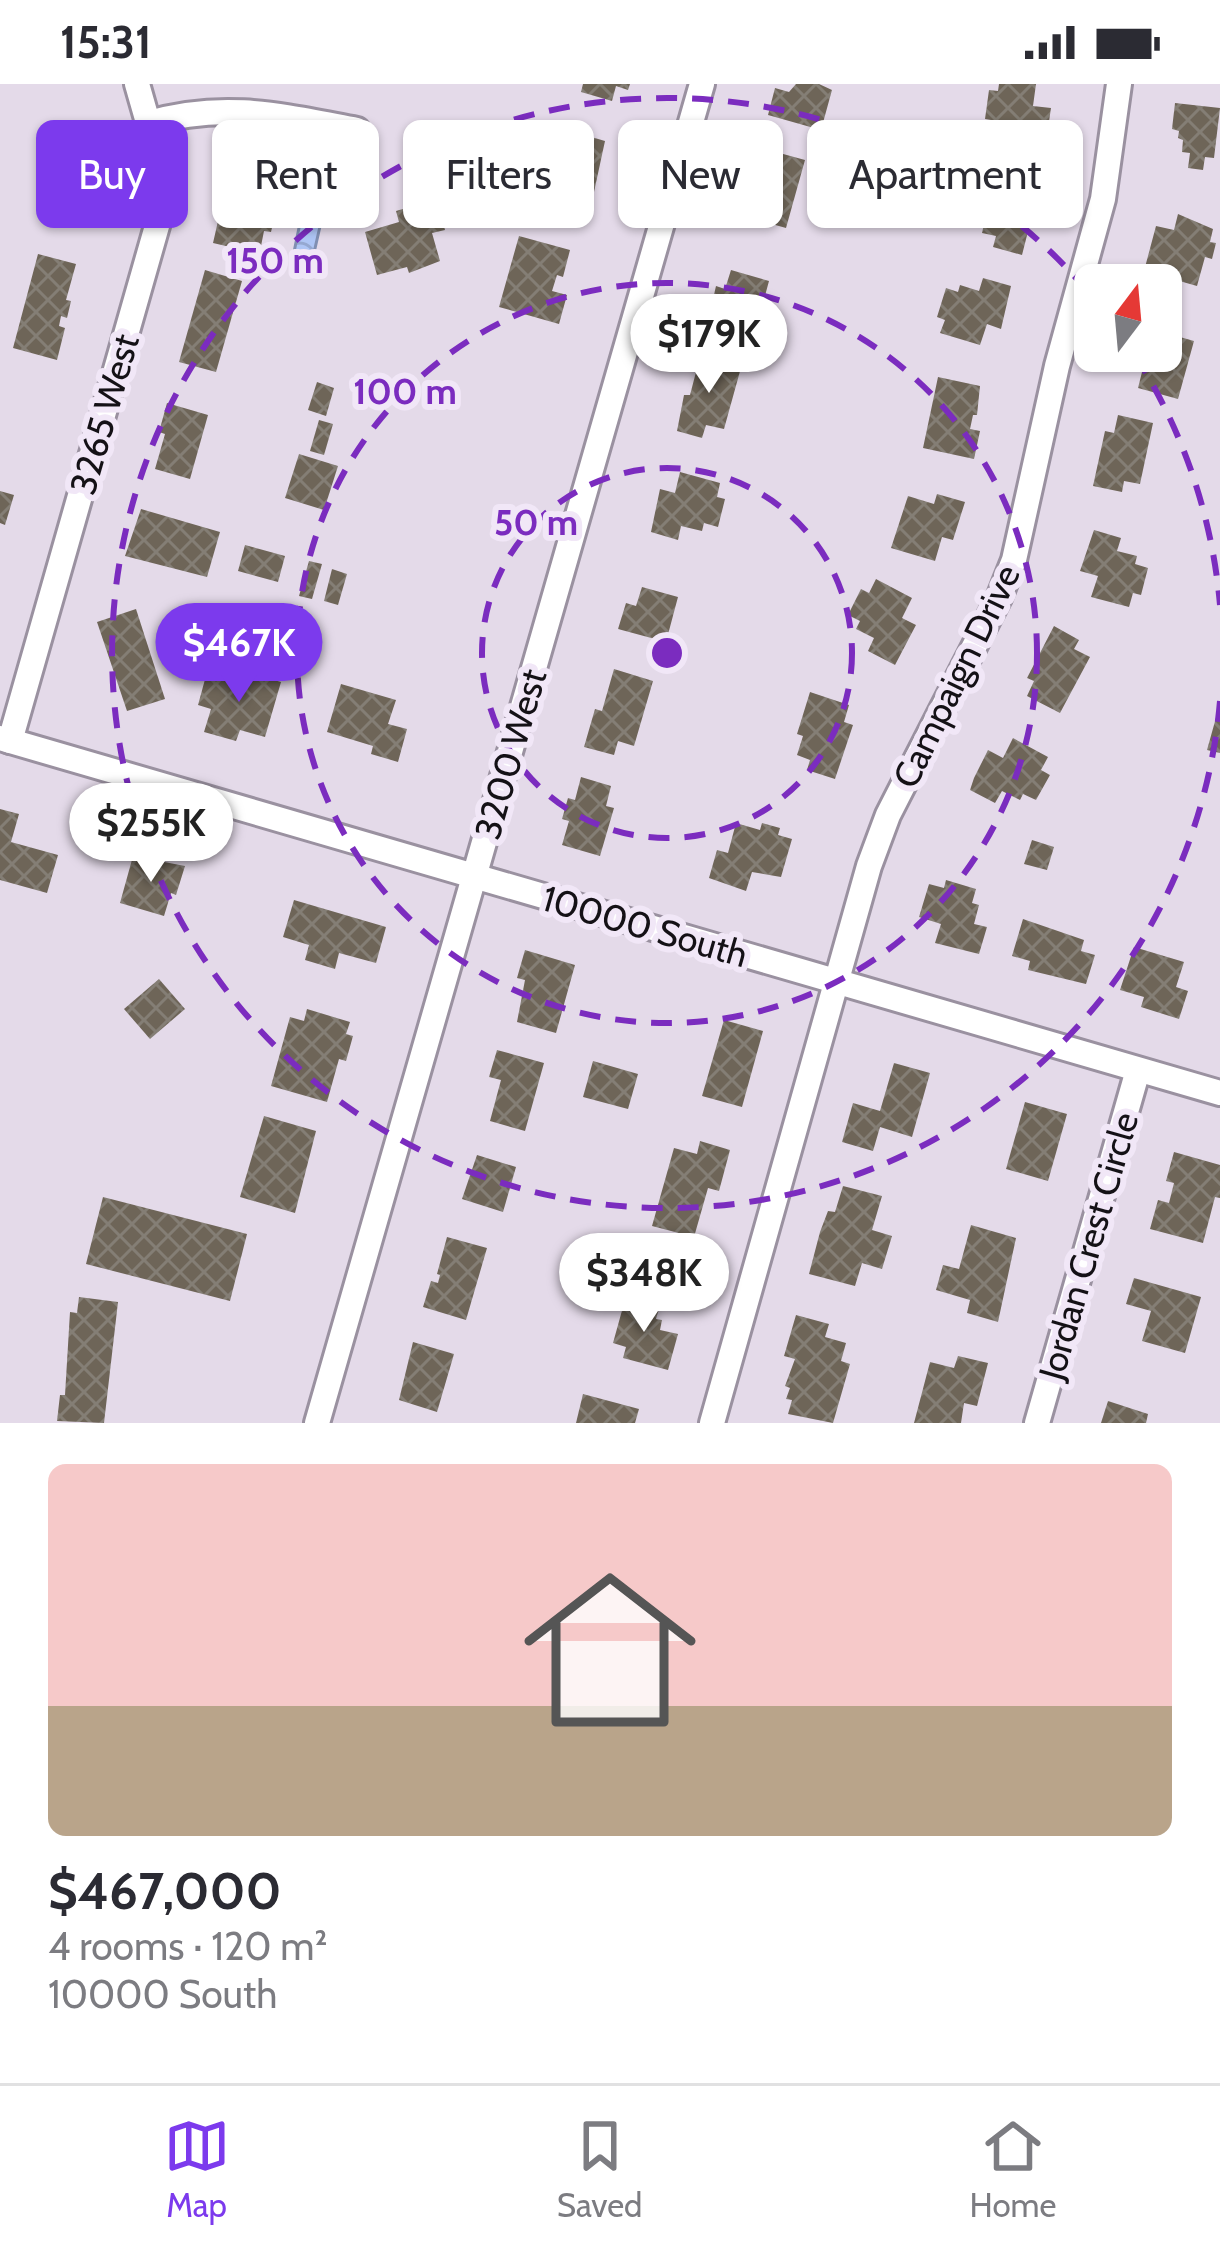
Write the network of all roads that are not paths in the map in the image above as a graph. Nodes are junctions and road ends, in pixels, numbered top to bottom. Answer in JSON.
{"nodes":[{"id":1,"x":137,"y":84,"type":"edge"},
{"id":2,"x":702,"y":84,"type":"edge"},
{"id":3,"x":1119,"y":84,"type":"edge"},
{"id":4,"x":148,"y":120,"type":"edge"},
{"id":5,"x":161,"y":120,"type":"edge"},
{"id":6,"x":295,"y":120,"type":"edge"},
{"id":7,"x":156,"y":228,"type":"edge"},
{"id":8,"x":5,"y":740,"type":"edge"},
{"id":9,"x":474,"y":876,"type":"junction"},
{"id":10,"x":838,"y":982,"type":"junction"},
{"id":11,"x":1138,"y":1070,"type":"junction"},
{"id":12,"x":1220,"y":1094,"type":"edge"},
{"id":13,"x":317,"y":1423,"type":"edge"},
{"id":14,"x":712,"y":1423,"type":"edge"},
{"id":15,"x":1037,"y":1423,"type":"edge"}],
"edges":[{"from":1,"to":4,"type":"street","name":"3265 West"},
{"from":2,"to":9,"type":"street","name":"3200 West"},
{"from":3,"to":10,"type":"street","name":"Campaign Drive"},
{"from":5,"to":6,"type":"street"},
{"from":7,"to":8,"type":"street","name":"3265 West"},
{"from":8,"to":9,"type":"street","name":"10000 South"},
{"from":9,"to":10,"type":"street","name":"10000 South"},
{"from":9,"to":13,"type":"street","name":"3200 West"},
{"from":10,"to":11,"type":"street","name":"10000 South"},
{"from":10,"to":14,"type":"street","name":"Campaign Drive"},
{"from":11,"to":12,"type":"street","name":"10000 South"},
{"from":11,"to":15,"type":"street","name":"Jordan Crest Circle"}]}
